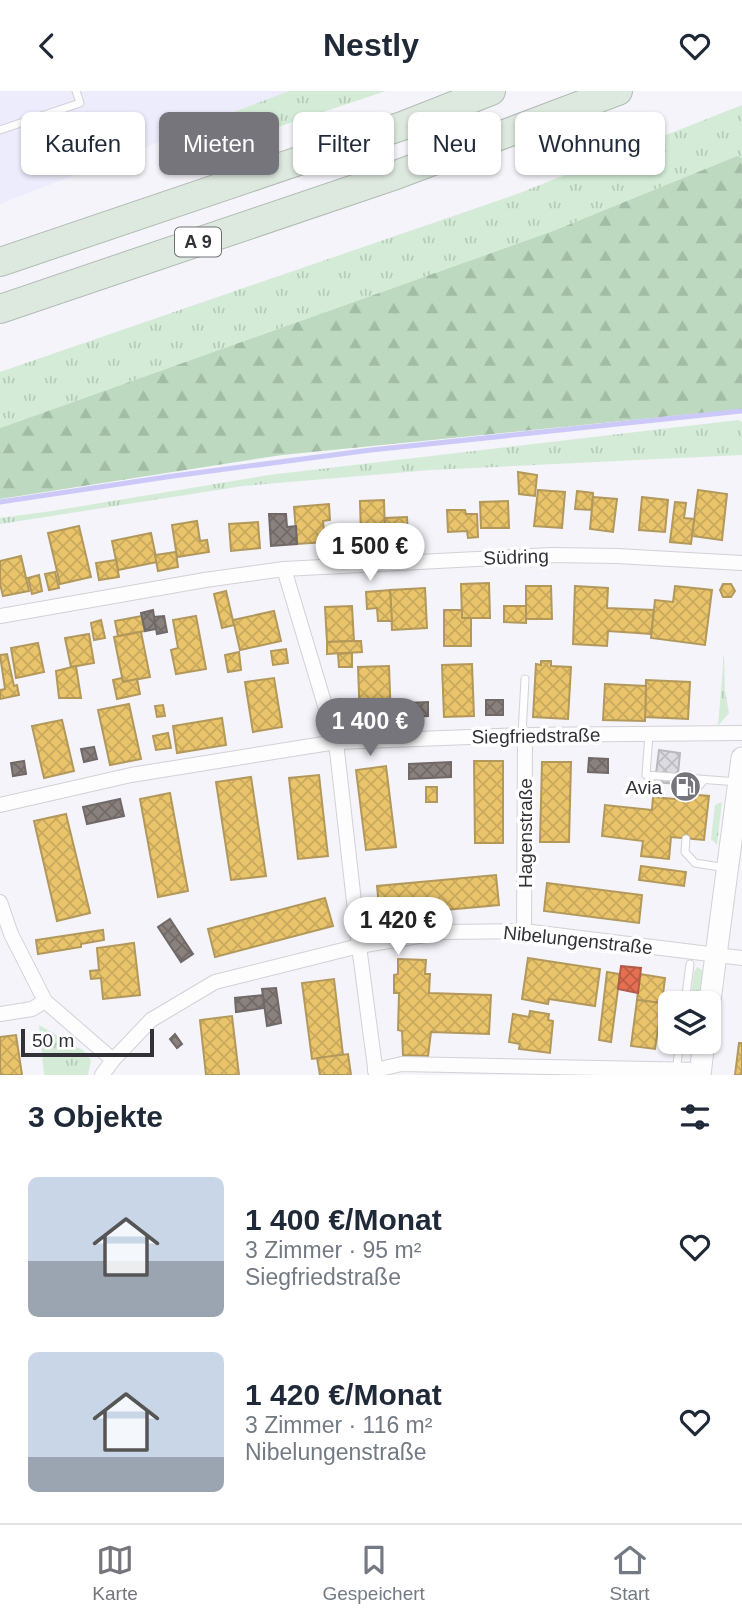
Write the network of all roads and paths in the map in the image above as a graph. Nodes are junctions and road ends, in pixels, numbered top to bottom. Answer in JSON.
{"nodes":[{"id":1,"x":76,"y":91,"type":"edge"},
{"id":2,"x":491,"y":91,"type":"edge"},
{"id":3,"x":618,"y":91,"type":"edge"},
{"id":4,"x":0,"y":130,"type":"edge"},
{"id":5,"x":0,"y":262,"type":"edge"},
{"id":6,"x":0,"y":309,"type":"edge"},
{"id":7,"x":742,"y":563,"type":"edge"},
{"id":8,"x":284,"y":569,"type":"junction"},
{"id":9,"x":0,"y":616,"type":"edge"},
{"id":10,"x":524,"y":679,"type":"dead end"},
{"id":11,"x":742,"y":733,"type":"edge"},
{"id":12,"x":649,"y":734,"type":"junction"},
{"id":13,"x":524,"y":735,"type":"junction"},
{"id":14,"x":336,"y":742,"type":"junction"},
{"id":15,"x":742,"y":758,"type":"edge"},
{"id":16,"x":704,"y":779,"type":"junction"},
{"id":17,"x":739,"y":782,"type":"junction"},
{"id":18,"x":692,"y":794,"type":"dead end"},
{"id":19,"x":0,"y":805,"type":"edge"},
{"id":20,"x":686,"y":839,"type":"dead end"},
{"id":21,"x":727,"y":868,"type":"junction"},
{"id":22,"x":0,"y":902,"type":"edge"},
{"id":23,"x":524,"y":931,"type":"junction"},
{"id":24,"x":359,"y":946,"type":"junction"},
{"id":25,"x":716,"y":955,"type":"junction"},
{"id":26,"x":742,"y":958,"type":"edge"},
{"id":27,"x":690,"y":964,"type":"dead end"},
{"id":28,"x":687,"y":991,"type":"edge"},
{"id":29,"x":711,"y":991,"type":"edge"},
{"id":30,"x":45,"y":1001,"type":"junction"},
{"id":31,"x":0,"y":1014,"type":"edge"},
{"id":32,"x":678,"y":1054,"type":"edge"},
{"id":33,"x":702,"y":1054,"type":"edge"},
{"id":34,"x":113,"y":1060,"type":"junction"},
{"id":35,"x":376,"y":1072,"type":"edge"},
{"id":36,"x":676,"y":1072,"type":"edge"},
{"id":37,"x":700,"y":1073,"type":"edge"},
{"id":38,"x":102,"y":1075,"type":"edge"}],
"edges":[{"from":1,"to":4,"type":"lane"},
{"from":2,"to":5,"type":"highway","number":"A 9"},
{"from":3,"to":6,"type":"highway","number":"A 9"},
{"from":7,"to":8,"type":"street","name":"Südring"},
{"from":8,"to":9,"type":"street","name":"Südring"},
{"from":8,"to":14,"type":"street"},
{"from":10,"to":13,"type":"lane"},
{"from":11,"to":12,"type":"street","name":"Siegfriedstraße"},
{"from":12,"to":13,"type":"street","name":"Siegfriedstraße"},
{"from":12,"to":16,"type":"lane"},
{"from":13,"to":14,"type":"street","name":"Siegfriedstraße"},
{"from":13,"to":23,"type":"street","name":"Hagenstraße"},
{"from":14,"to":19,"type":"street","name":"Siegfriedstraße"},
{"from":14,"to":24,"type":"street"},
{"from":15,"to":17,"type":"main road"},
{"from":16,"to":17,"type":"lane"},
{"from":16,"to":18,"type":"lane"},
{"from":17,"to":21,"type":"main road"},
{"from":20,"to":21,"type":"lane"},
{"from":21,"to":25,"type":"main road"},
{"from":22,"to":30,"type":"street"},
{"from":23,"to":24,"type":"street","name":"Nibelungenstraße"},
{"from":23,"to":25,"type":"street","name":"Nibelungenstraße"},
{"from":24,"to":34,"type":"street","name":"Nibelungenstraße"},
{"from":24,"to":35,"type":"street"},
{"from":25,"to":26,"type":"street","name":"Nibelungenstraße"},
{"from":25,"to":29,"type":"main road"},
{"from":27,"to":28,"type":"lane"},
{"from":30,"to":31,"type":"street"},
{"from":30,"to":34,"type":"street"},
{"from":32,"to":36,"type":"lane"},
{"from":33,"to":37,"type":"main road"},
{"from":34,"to":38,"type":"street","name":"Nibelungenstraße"},
{"from":35,"to":36,"type":"street"},
{"from":36,"to":37,"type":"street"}]}
